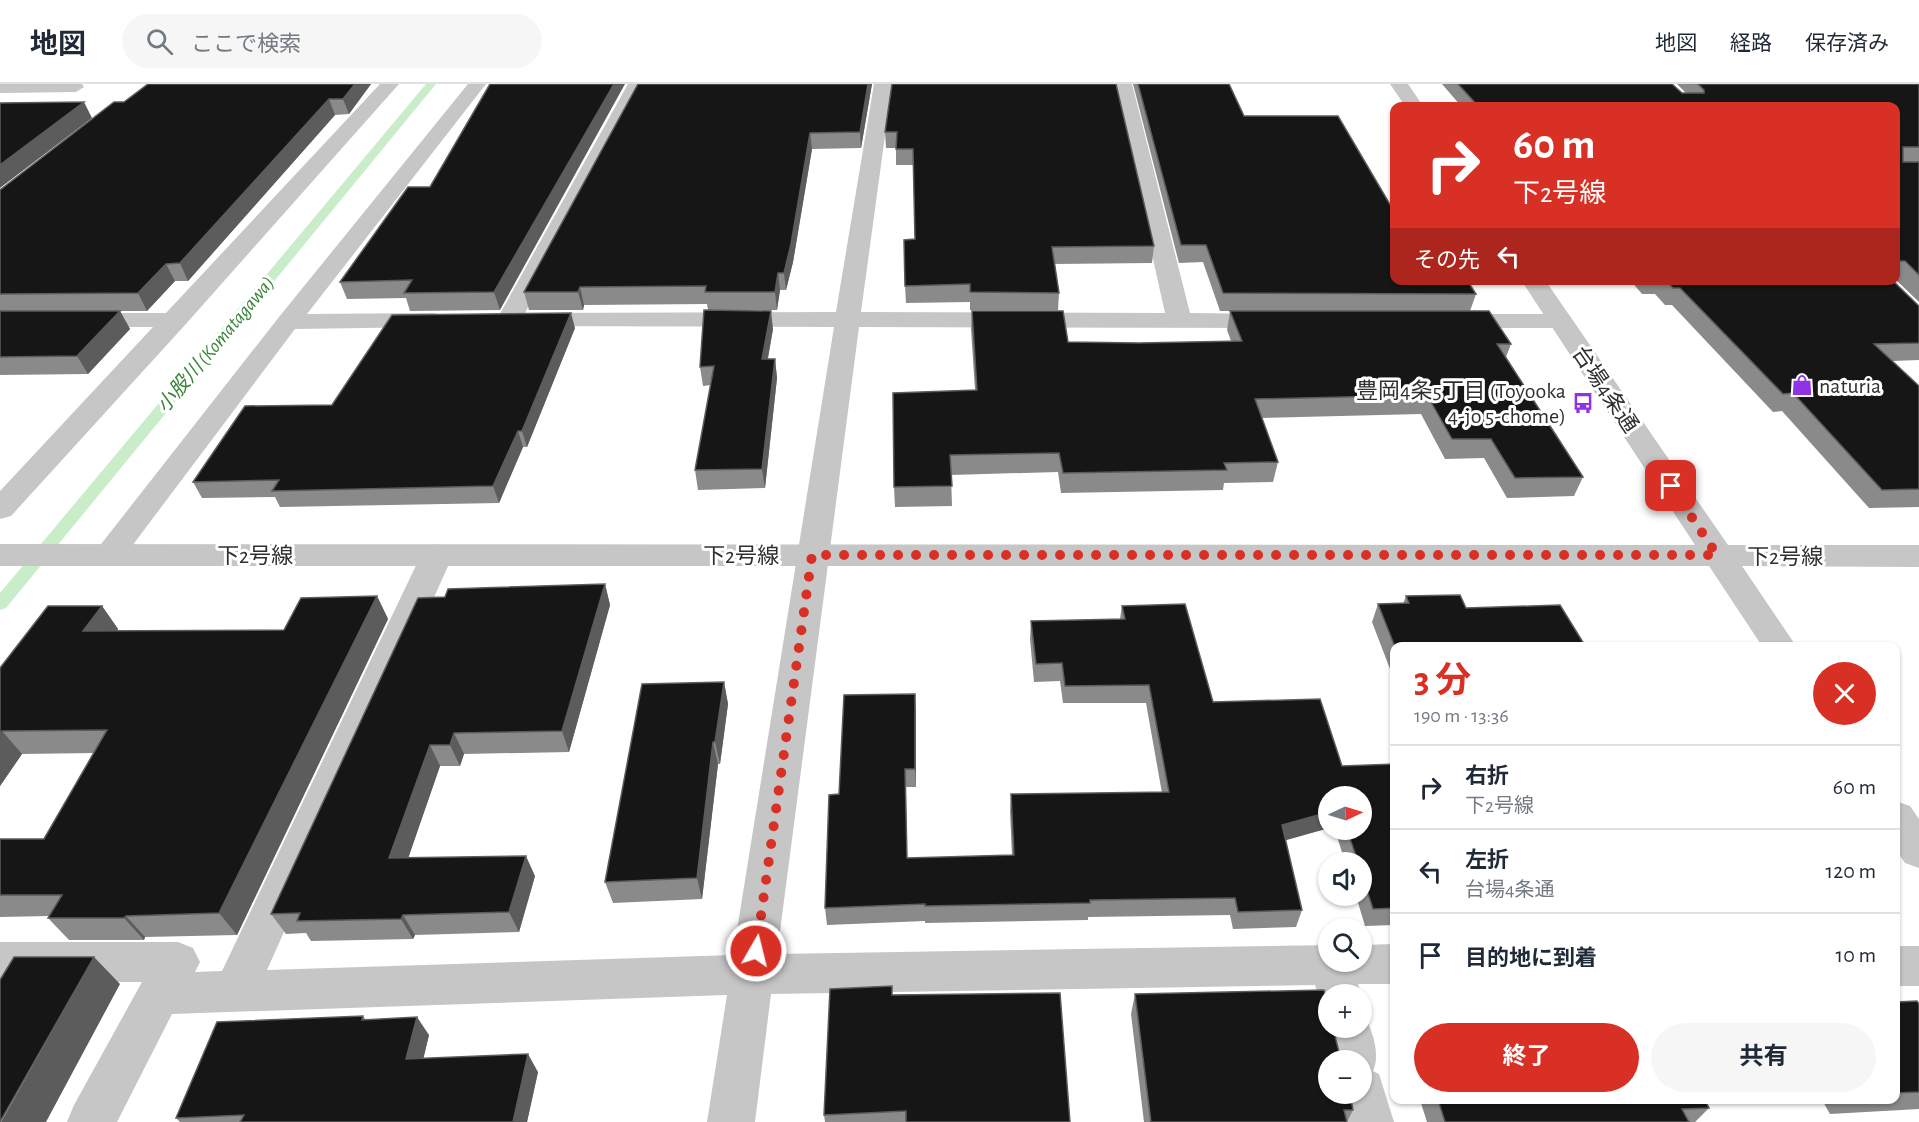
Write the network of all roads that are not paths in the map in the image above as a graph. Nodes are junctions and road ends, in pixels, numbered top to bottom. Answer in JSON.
{"nodes":[{"id":1,"x":390,"y":84,"type":"edge"},
{"id":2,"x":477,"y":84,"type":"edge"},
{"id":3,"x":638,"y":84,"type":"edge"},
{"id":4,"x":883,"y":84,"type":"edge"},
{"id":5,"x":1123,"y":84,"type":"edge"},
{"id":6,"x":1399,"y":84,"type":"edge"},
{"id":7,"x":79,"y":86,"type":"edge"},
{"id":8,"x":4,"y":88,"type":"edge"},
{"id":9,"x":58,"y":101,"type":"edge"},
{"id":10,"x":1411,"y":102,"type":"edge"},
{"id":11,"x":1536,"y":285,"type":"edge"},
{"id":12,"x":848,"y":319,"type":"junction"},
{"id":13,"x":0,"y":320,"type":"edge"},
{"id":14,"x":176,"y":320,"type":"junction"},
{"id":15,"x":451,"y":320,"type":"edge"},
{"id":16,"x":1179,"y":321,"type":"junction"},
{"id":17,"x":1298,"y":321,"type":"edge"},
{"id":18,"x":1430,"y":321,"type":"edge"},
{"id":19,"x":1561,"y":321,"type":"junction"},
{"id":20,"x":288,"y":322,"type":"junction"},
{"id":21,"x":0,"y":509,"type":"edge"},
{"id":22,"x":0,"y":555,"type":"edge"},
{"id":23,"x":109,"y":555,"type":"junction"},
{"id":24,"x":437,"y":555,"type":"junction"},
{"id":25,"x":812,"y":555,"type":"junction"},
{"id":26,"x":1717,"y":555,"type":"junction"},
{"id":27,"x":1919,"y":556,"type":"edge"},
{"id":28,"x":1776,"y":642,"type":"edge"},
{"id":29,"x":1900,"y":823,"type":"edge"},
{"id":30,"x":1919,"y":851,"type":"edge"},
{"id":31,"x":0,"y":962,"type":"edge"},
{"id":32,"x":1390,"y":965,"type":"edge"},
{"id":33,"x":1900,"y":966,"type":"edge"},
{"id":34,"x":1919,"y":966,"type":"edge"},
{"id":35,"x":752,"y":974,"type":"junction"},
{"id":36,"x":1335,"y":979,"type":"edge"},
{"id":37,"x":235,"y":991,"type":"junction"},
{"id":38,"x":159,"y":994,"type":"junction"},
{"id":39,"x":1366,"y":1104,"type":"edge"},
{"id":40,"x":91,"y":1122,"type":"edge"},
{"id":41,"x":731,"y":1122,"type":"edge"},
{"id":42,"x":1370,"y":1122,"type":"edge"}],
"edges":[{"from":1,"to":14,"type":"street"},
{"from":2,"to":20,"type":"street"},
{"from":3,"to":12,"type":"street"},
{"from":4,"to":12,"type":"street"},
{"from":5,"to":16,"type":"street"},
{"from":6,"to":10,"type":"street"},
{"from":7,"to":8,"type":"lane"},
{"from":7,"to":9,"type":"lane"},
{"from":11,"to":19,"type":"street","name":"台場4条通"},
{"from":12,"to":16,"type":"street"},
{"from":12,"to":25,"type":"street"},
{"from":13,"to":14,"type":"street"},
{"from":14,"to":21,"type":"street"},
{"from":15,"to":20,"type":"street"},
{"from":16,"to":17,"type":"street"},
{"from":18,"to":19,"type":"street"},
{"from":19,"to":26,"type":"street","name":"台場4条通"},
{"from":20,"to":23,"type":"street"},
{"from":22,"to":23,"type":"street","name":"下2号線"},
{"from":23,"to":24,"type":"street","name":"下2号線"},
{"from":24,"to":25,"type":"street","name":"下2号線"},
{"from":24,"to":37,"type":"street"},
{"from":25,"to":26,"type":"street","name":"下2号線"},
{"from":25,"to":35,"type":"street"},
{"from":26,"to":27,"type":"street","name":"下2号線"},
{"from":26,"to":28,"type":"street","name":"台場4条通"},
{"from":29,"to":30,"type":"street"},
{"from":31,"to":38,"type":"street"},
{"from":32,"to":36,"type":"street"},
{"from":33,"to":34,"type":"street"},
{"from":35,"to":36,"type":"street"},
{"from":35,"to":37,"type":"street"},
{"from":35,"to":41,"type":"street"},
{"from":37,"to":38,"type":"street"},
{"from":38,"to":40,"type":"street"},
{"from":39,"to":42,"type":"street"}]}
